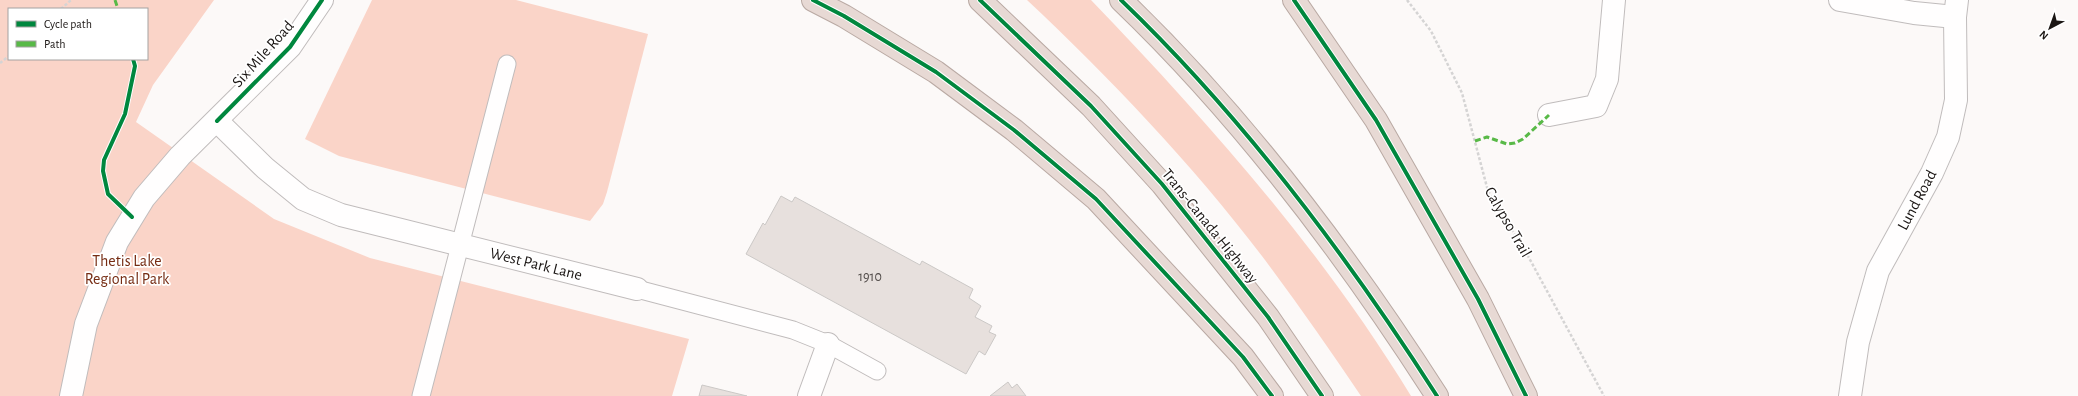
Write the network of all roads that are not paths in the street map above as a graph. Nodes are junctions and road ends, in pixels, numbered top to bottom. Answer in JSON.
{"nodes":[{"id":1,"x":322,"y":0,"type":"edge"},
{"id":2,"x":812,"y":0,"type":"edge"},
{"id":3,"x":980,"y":0,"type":"edge"},
{"id":4,"x":1121,"y":0,"type":"edge"},
{"id":5,"x":1294,"y":0,"type":"edge"},
{"id":6,"x":1614,"y":0,"type":"edge"},
{"id":7,"x":1840,"y":0,"type":"edge"},
{"id":8,"x":1956,"y":8,"type":"edge"},
{"id":9,"x":507,"y":64,"type":"dead end"},
{"id":10,"x":1549,"y":115,"type":"dead end"},
{"id":11,"x":216,"y":121,"type":"junction"},
{"id":12,"x":459,"y":244,"type":"junction"},
{"id":13,"x":637,"y":289,"type":"joint"},
{"id":14,"x":828,"y":344,"type":"junction"},
{"id":15,"x":877,"y":371,"type":"dead end"},
{"id":16,"x":71,"y":396,"type":"edge"},
{"id":17,"x":421,"y":396,"type":"edge"},
{"id":18,"x":809,"y":396,"type":"edge"},
{"id":19,"x":1272,"y":396,"type":"edge"},
{"id":20,"x":1322,"y":396,"type":"edge"},
{"id":21,"x":1437,"y":396,"type":"edge"},
{"id":22,"x":1526,"y":396,"type":"edge"},
{"id":23,"x":1850,"y":396,"type":"edge"}],
"edges":[{"from":1,"to":11,"type":"street","name":"Six Mile Road"},
{"from":2,"to":19,"type":"highway"},
{"from":3,"to":20,"type":"highway","name":"Trans-Canada Highway"},
{"from":4,"to":21,"type":"highway"},
{"from":5,"to":22,"type":"highway"},
{"from":6,"to":10,"type":"street"},
{"from":7,"to":8,"type":"street"},
{"from":8,"to":23,"type":"street","name":"Lund Road"},
{"from":9,"to":12,"type":"lane"},
{"from":11,"to":12,"type":"street","name":"West Park Lane"},
{"from":11,"to":16,"type":"street","name":"Six Mile Road"},
{"from":12,"to":13,"type":"street","name":"West Park Lane"},
{"from":12,"to":17,"type":"lane"},
{"from":13,"to":14,"type":"lane","name":"West Park Lane"},
{"from":14,"to":15,"type":"lane","name":"West Park Lane"},
{"from":14,"to":18,"type":"street"}]}
